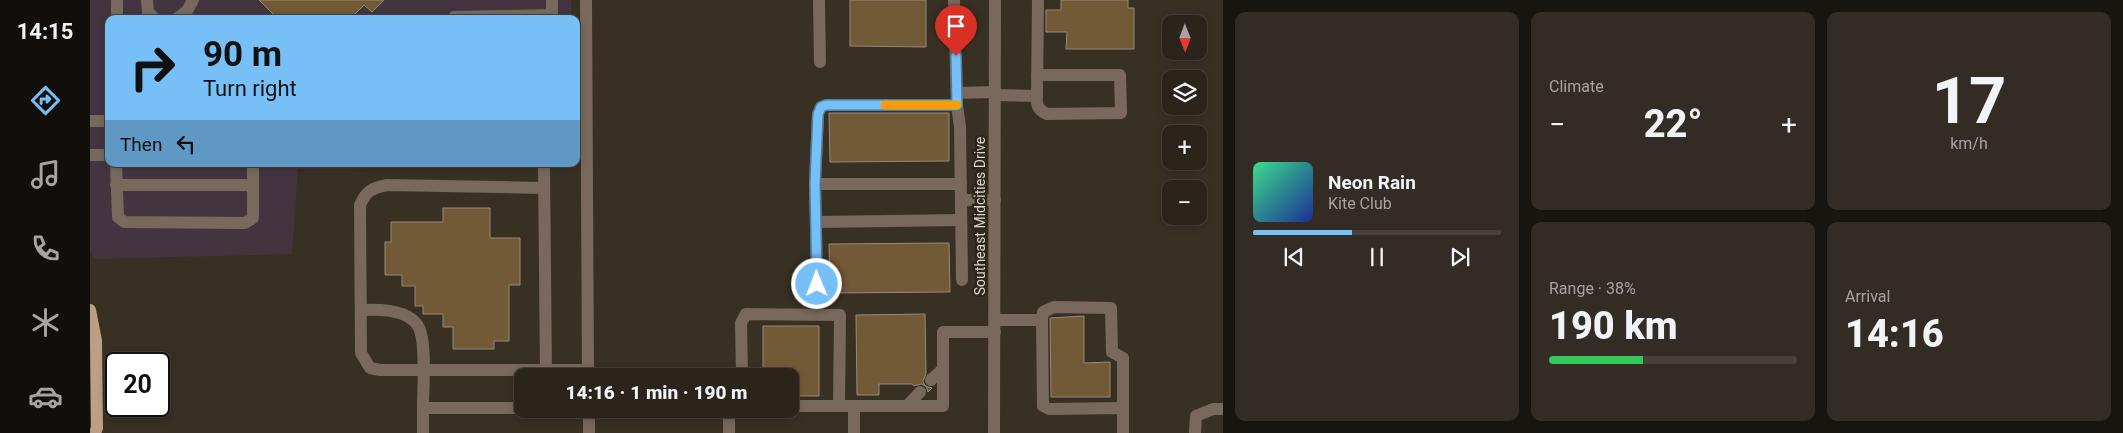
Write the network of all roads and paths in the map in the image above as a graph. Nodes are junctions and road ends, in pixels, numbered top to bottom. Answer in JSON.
{"nodes":[{"id":1,"x":116,"y":0,"type":"edge"},
{"id":2,"x":147,"y":0,"type":"edge"},
{"id":3,"x":193,"y":0,"type":"edge"},
{"id":4,"x":552,"y":0,"type":"edge"},
{"id":5,"x":586,"y":0,"type":"edge"},
{"id":6,"x":819,"y":0,"type":"edge"},
{"id":7,"x":954,"y":0,"type":"edge"},
{"id":8,"x":996,"y":0,"type":"edge"},
{"id":9,"x":1038,"y":0,"type":"edge"},
{"id":10,"x":116,"y":15,"type":"edge"},
{"id":11,"x":151,"y":15,"type":"edge"},
{"id":12,"x":182,"y":15,"type":"edge"},
{"id":13,"x":552,"y":15,"type":"edge"},
{"id":14,"x":820,"y":62,"type":"dead end"},
{"id":15,"x":1037,"y":75,"type":"junction"},
{"id":16,"x":581,"y":87,"type":"edge"},
{"id":17,"x":995,"y":94,"type":"junction"},
{"id":18,"x":1037,"y":96,"type":"junction"},
{"id":19,"x":957,"y":99,"type":"junction"},
{"id":20,"x":90,"y":121,"type":"edge"},
{"id":21,"x":105,"y":121,"type":"edge"},
{"id":22,"x":90,"y":155,"type":"edge"},
{"id":23,"x":105,"y":155,"type":"edge"},
{"id":24,"x":582,"y":157,"type":"edge"},
{"id":25,"x":116,"y":167,"type":"edge"},
{"id":26,"x":253,"y":167,"type":"edge"},
{"id":27,"x":544,"y":167,"type":"edge"},
{"id":28,"x":116,"y":184,"type":"junction"},
{"id":29,"x":815,"y":184,"type":"junction"},
{"id":30,"x":961,"y":184,"type":"junction"},
{"id":31,"x":253,"y":185,"type":"junction"},
{"id":32,"x":544,"y":188,"type":"junction"},
{"id":33,"x":961,"y":200,"type":"junction"},
{"id":34,"x":995,"y":200,"type":"junction"},
{"id":35,"x":961,"y":220,"type":"junction"},
{"id":36,"x":816,"y":222,"type":"junction"},
{"id":37,"x":962,"y":280,"type":"dead end"},
{"id":38,"x":817,"y":284,"type":"dead end"},
{"id":39,"x":90,"y":310,"type":"edge"},
{"id":40,"x":360,"y":310,"type":"junction"},
{"id":41,"x":1042,"y":320,"type":"junction"},
{"id":42,"x":995,"y":326,"type":"junction"},
{"id":43,"x":546,"y":368,"type":"edge"},
{"id":44,"x":588,"y":368,"type":"edge"},
{"id":45,"x":742,"y":368,"type":"edge"},
{"id":46,"x":943,"y":369,"type":"junction"},
{"id":47,"x":423,"y":370,"type":"junction"},
{"id":48,"x":514,"y":372,"type":"edge"},
{"id":49,"x":931,"y":380,"type":"dead end"},
{"id":50,"x":920,"y":392,"type":"dead end"},
{"id":51,"x":799,"y":406,"type":"edge"},
{"id":52,"x":839,"y":406,"type":"junction"},
{"id":53,"x":854,"y":406,"type":"junction"},
{"id":54,"x":907,"y":406,"type":"junction"},
{"id":55,"x":423,"y":408,"type":"junction"},
{"id":56,"x":514,"y":408,"type":"edge"},
{"id":57,"x":1123,"y":408,"type":"junction"},
{"id":58,"x":1223,"y":409,"type":"edge"},
{"id":59,"x":589,"y":418,"type":"edge"},
{"id":60,"x":730,"y":418,"type":"edge"},
{"id":61,"x":95,"y":433,"type":"edge"},
{"id":62,"x":423,"y":433,"type":"edge"},
{"id":63,"x":589,"y":433,"type":"edge"},
{"id":64,"x":729,"y":433,"type":"edge"},
{"id":65,"x":854,"y":433,"type":"edge"},
{"id":66,"x":994,"y":433,"type":"edge"},
{"id":67,"x":1123,"y":433,"type":"edge"},
{"id":68,"x":1195,"y":433,"type":"edge"}],
"edges":[{"from":1,"to":10,"type":"street"},
{"from":2,"to":11,"type":"street"},
{"from":3,"to":12,"type":"street"},
{"from":4,"to":13,"type":"street"},
{"from":5,"to":16,"type":"street"},
{"from":6,"to":14,"type":"street"},
{"from":7,"to":19,"type":"street"},
{"from":8,"to":17,"type":"street","name":"Southeast Midcities Drive"},
{"from":9,"to":15,"type":"street"},
{"from":15,"to":18,"type":"street"},
{"from":15,"to":18,"type":"street"},
{"from":16,"to":24,"type":"street"},
{"from":17,"to":18,"type":"street"},
{"from":17,"to":19,"type":"street"},
{"from":17,"to":34,"type":"street","name":"Southeast Midcities Drive"},
{"from":19,"to":29,"type":"street"},
{"from":19,"to":30,"type":"street"},
{"from":20,"to":21,"type":"street"},
{"from":22,"to":23,"type":"street"},
{"from":24,"to":44,"type":"street"},
{"from":25,"to":28,"type":"street"},
{"from":26,"to":31,"type":"street"},
{"from":27,"to":32,"type":"street"},
{"from":28,"to":31,"type":"street"},
{"from":28,"to":31,"type":"street"},
{"from":29,"to":30,"type":"street"},
{"from":29,"to":36,"type":"street"},
{"from":30,"to":33,"type":"street"},
{"from":32,"to":40,"type":"street"},
{"from":32,"to":43,"type":"street"},
{"from":33,"to":34,"type":"street"},
{"from":33,"to":35,"type":"street"},
{"from":34,"to":42,"type":"street","name":"Southeast Midcities Drive"},
{"from":35,"to":36,"type":"street"},
{"from":35,"to":37,"type":"street"},
{"from":36,"to":38,"type":"street"},
{"from":39,"to":61,"type":"main road"},
{"from":40,"to":47,"type":"street"},
{"from":40,"to":47,"type":"street"},
{"from":41,"to":42,"type":"street"},
{"from":41,"to":57,"type":"street"},
{"from":41,"to":57,"type":"street"},
{"from":42,"to":46,"type":"street"},
{"from":42,"to":66,"type":"street","name":"Southeast Midcities Drive"},
{"from":45,"to":52,"type":"street"},
{"from":46,"to":49,"type":"street"},
{"from":46,"to":54,"type":"street"},
{"from":47,"to":48,"type":"street"},
{"from":47,"to":55,"type":"street"},
{"from":50,"to":54,"type":"street"},
{"from":51,"to":52,"type":"street"},
{"from":52,"to":53,"type":"street"},
{"from":53,"to":54,"type":"street"},
{"from":53,"to":65,"type":"street"},
{"from":55,"to":56,"type":"street"},
{"from":55,"to":62,"type":"street"},
{"from":57,"to":67,"type":"street"},
{"from":58,"to":68,"type":"street"},
{"from":59,"to":63,"type":"street"},
{"from":60,"to":64,"type":"street"}]}
